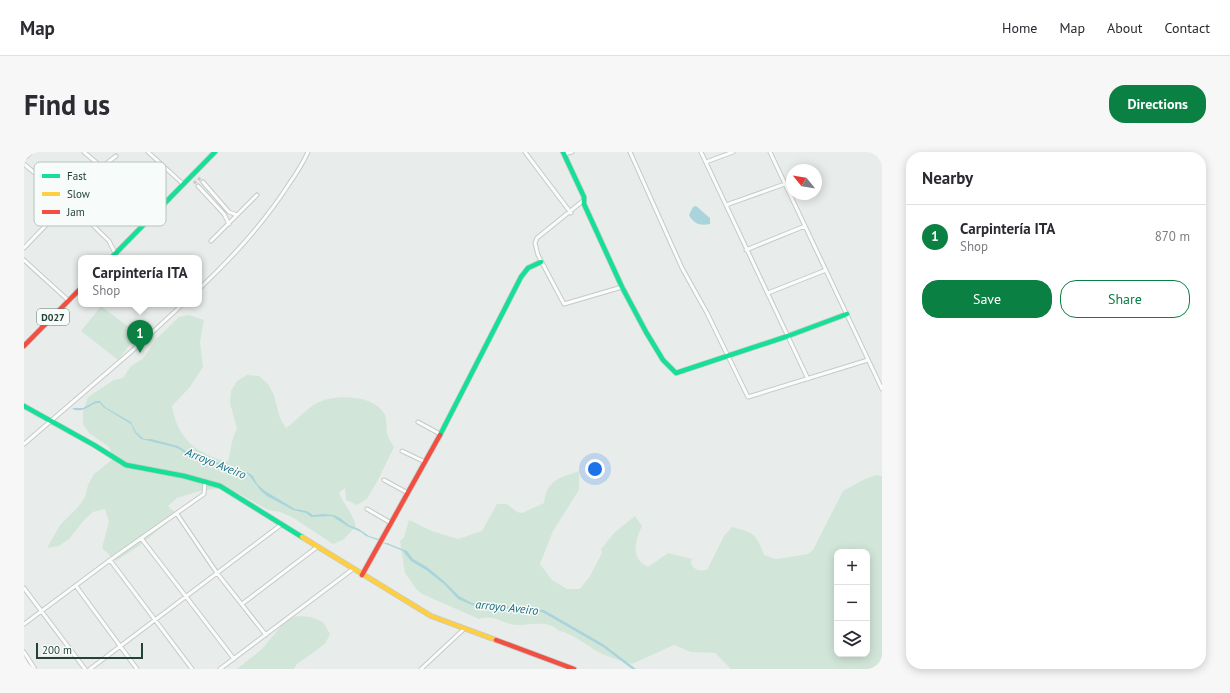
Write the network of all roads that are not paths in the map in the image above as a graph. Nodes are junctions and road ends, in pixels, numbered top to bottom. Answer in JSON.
{"nodes":[{"id":1,"x":31,"y":152,"type":"edge"},
{"id":2,"x":84,"y":152,"type":"edge"},
{"id":3,"x":148,"y":152,"type":"edge"},
{"id":4,"x":214,"y":152,"type":"edge"},
{"id":5,"x":308,"y":152,"type":"edge"},
{"id":6,"x":525,"y":152,"type":"edge"},
{"id":7,"x":572,"y":152,"type":"edge"},
{"id":8,"x":630,"y":152,"type":"edge"},
{"id":9,"x":701,"y":152,"type":"edge"},
{"id":10,"x":733,"y":152,"type":"edge"},
{"id":11,"x":770,"y":152,"type":"edge"},
{"id":12,"x":563,"y":153,"type":"edge"},
{"id":13,"x":116,"y":156,"type":"dead end"},
{"id":14,"x":24,"y":159,"type":"edge"},
{"id":15,"x":96,"y":162,"type":"edge"},
{"id":16,"x":108,"y":162,"type":"edge"},
{"id":17,"x":159,"y":162,"type":"edge"},
{"id":18,"x":706,"y":162,"type":"junction"},
{"id":19,"x":24,"y":164,"type":"edge"},
{"id":20,"x":166,"y":168,"type":"edge"},
{"id":21,"x":34,"y":172,"type":"edge"},
{"id":22,"x":194,"y":173,"type":"junction"},
{"id":23,"x":190,"y":177,"type":"junction"},
{"id":24,"x":198,"y":178,"type":"tunnel mouth"},
{"id":25,"x":194,"y":181,"type":"tunnel mouth"},
{"id":26,"x":203,"y":182,"type":"tunnel mouth"},
{"id":27,"x":184,"y":184,"type":"junction"},
{"id":28,"x":785,"y":184,"type":"junction"},
{"id":29,"x":198,"y":186,"type":"tunnel mouth"},
{"id":30,"x":258,"y":195,"type":"dead end"},
{"id":31,"x":584,"y":200,"type":"junction"},
{"id":32,"x":166,"y":201,"type":"edge"},
{"id":33,"x":726,"y":204,"type":"junction"},
{"id":34,"x":571,"y":213,"type":"junction"},
{"id":35,"x":237,"y":216,"type":"junction"},
{"id":36,"x":229,"y":224,"type":"junction"},
{"id":37,"x":45,"y":226,"type":"edge"},
{"id":38,"x":94,"y":226,"type":"edge"},
{"id":39,"x":141,"y":226,"type":"edge"},
{"id":40,"x":805,"y":226,"type":"junction"},
{"id":41,"x":211,"y":241,"type":"dead end"},
{"id":42,"x":24,"y":248,"type":"edge"},
{"id":43,"x":746,"y":250,"type":"junction"},
{"id":44,"x":115,"y":253,"type":"joint"},
{"id":45,"x":24,"y":260,"type":"edge"},
{"id":46,"x":541,"y":262,"type":"junction"},
{"id":47,"x":826,"y":270,"type":"junction"},
{"id":48,"x":202,"y":286,"type":"edge"},
{"id":49,"x":622,"y":287,"type":"junction"},
{"id":50,"x":78,"y":291,"type":"edge"},
{"id":51,"x":768,"y":293,"type":"junction"},
{"id":52,"x":69,"y":301,"type":"junction"},
{"id":53,"x":180,"y":307,"type":"edge"},
{"id":54,"x":847,"y":314,"type":"junction"},
{"id":55,"x":788,"y":336,"type":"junction"},
{"id":56,"x":24,"y":346,"type":"edge"},
{"id":57,"x":728,"y":356,"type":"junction"},
{"id":58,"x":868,"y":360,"type":"junction"},
{"id":59,"x":808,"y":379,"type":"junction"},
{"id":60,"x":882,"y":389,"type":"edge"},
{"id":61,"x":24,"y":406,"type":"edge"},
{"id":62,"x":51,"y":421,"type":"junction"},
{"id":63,"x":418,"y":422,"type":"dead end"},
{"id":64,"x":440,"y":434,"type":"junction"},
{"id":65,"x":24,"y":444,"type":"edge"},
{"id":66,"x":402,"y":451,"type":"dead end"},
{"id":67,"x":425,"y":462,"type":"junction"},
{"id":68,"x":384,"y":480,"type":"dead end"},
{"id":69,"x":205,"y":481,"type":"junction"},
{"id":70,"x":408,"y":493,"type":"junction"},
{"id":71,"x":367,"y":509,"type":"dead end"},
{"id":72,"x":177,"y":514,"type":"junction"},
{"id":73,"x":392,"y":522,"type":"junction"},
{"id":74,"x":282,"y":524,"type":"junction"},
{"id":75,"x":141,"y":538,"type":"junction"},
{"id":76,"x":317,"y":546,"type":"junction"},
{"id":77,"x":110,"y":560,"type":"junction"},
{"id":78,"x":353,"y":569,"type":"junction"},
{"id":79,"x":217,"y":573,"type":"junction"},
{"id":80,"x":362,"y":575,"type":"junction"},
{"id":81,"x":76,"y":586,"type":"junction"},
{"id":82,"x":24,"y":588,"type":"edge"},
{"id":83,"x":186,"y":596,"type":"junction"},
{"id":84,"x":242,"y":604,"type":"junction"},
{"id":85,"x":41,"y":611,"type":"junction"},
{"id":86,"x":155,"y":620,"type":"junction"},
{"id":87,"x":24,"y":624,"type":"edge"},
{"id":88,"x":464,"y":629,"type":"junction"},
{"id":89,"x":266,"y":635,"type":"junction"},
{"id":90,"x":120,"y":646,"type":"junction"},
{"id":91,"x":24,"y":652,"type":"edge"},
{"id":92,"x":234,"y":658,"type":"junction"},
{"id":93,"x":35,"y":669,"type":"edge"},
{"id":94,"x":85,"y":669,"type":"edge"},
{"id":95,"x":90,"y":669,"type":"edge"},
{"id":96,"x":137,"y":669,"type":"edge"},
{"id":97,"x":192,"y":669,"type":"edge"},
{"id":98,"x":220,"y":669,"type":"edge"},
{"id":99,"x":421,"y":669,"type":"edge"},
{"id":100,"x":574,"y":669,"type":"edge"}],
"edges":[{"from":1,"to":14,"type":"street"},
{"from":2,"to":15,"type":"street"},
{"from":3,"to":17,"type":"street"},
{"from":4,"to":22,"type":"street"},
{"from":5,"to":48,"type":"street"},
{"from":6,"to":34,"type":"street"},
{"from":7,"to":12,"type":"street"},
{"from":8,"to":57,"type":"street"},
{"from":9,"to":18,"type":"street"},
{"from":10,"to":18,"type":"street"},
{"from":11,"to":28,"type":"street"},
{"from":12,"to":31,"type":"street"},
{"from":13,"to":16,"type":"street"},
{"from":18,"to":33,"type":"street"},
{"from":19,"to":21,"type":"street"},
{"from":20,"to":27,"type":"street"},
{"from":22,"to":23,"type":"street"},
{"from":22,"to":24,"type":"street"},
{"from":23,"to":25,"type":"street"},
{"from":23,"to":27,"type":"street"},
{"from":26,"to":35,"type":"street"},
{"from":27,"to":32,"type":"street"},
{"from":28,"to":33,"type":"street"},
{"from":28,"to":40,"type":"street"},
{"from":29,"to":36,"type":"street"},
{"from":30,"to":35,"type":"street"},
{"from":31,"to":34,"type":"street"},
{"from":31,"to":49,"type":"street"},
{"from":33,"to":43,"type":"street"},
{"from":34,"to":46,"type":"street"},
{"from":35,"to":36,"type":"street"},
{"from":36,"to":41,"type":"street"},
{"from":37,"to":42,"type":"street"},
{"from":38,"to":44,"type":"street"},
{"from":39,"to":44,"type":"street"},
{"from":40,"to":43,"type":"street"},
{"from":40,"to":47,"type":"street"},
{"from":43,"to":51,"type":"street"},
{"from":45,"to":52,"type":"street"},
{"from":46,"to":49,"type":"street"},
{"from":46,"to":64,"type":"street"},
{"from":47,"to":51,"type":"street"},
{"from":47,"to":54,"type":"street"},
{"from":49,"to":57,"type":"street"},
{"from":50,"to":52,"type":"street","number":"D027"},
{"from":51,"to":55,"type":"street"},
{"from":52,"to":56,"type":"street","number":"D027"},
{"from":53,"to":62,"type":"street"},
{"from":54,"to":55,"type":"street"},
{"from":54,"to":58,"type":"street"},
{"from":55,"to":57,"type":"street"},
{"from":55,"to":59,"type":"street"},
{"from":57,"to":59,"type":"street"},
{"from":58,"to":59,"type":"street"},
{"from":58,"to":60,"type":"street"},
{"from":61,"to":62,"type":"street"},
{"from":62,"to":65,"type":"street"},
{"from":62,"to":69,"type":"street"},
{"from":63,"to":64,"type":"street"},
{"from":64,"to":67,"type":"street"},
{"from":66,"to":67,"type":"street"},
{"from":67,"to":70,"type":"street"},
{"from":68,"to":70,"type":"street"},
{"from":69,"to":72,"type":"street"},
{"from":69,"to":74,"type":"street"},
{"from":70,"to":73,"type":"street"},
{"from":71,"to":73,"type":"street"},
{"from":72,"to":75,"type":"street"},
{"from":72,"to":79,"type":"street"},
{"from":73,"to":80,"type":"street"},
{"from":74,"to":76,"type":"street"},
{"from":74,"to":79,"type":"street"},
{"from":75,"to":77,"type":"street"},
{"from":75,"to":83,"type":"street"},
{"from":76,"to":78,"type":"street"},
{"from":76,"to":84,"type":"street"},
{"from":77,"to":81,"type":"street"},
{"from":77,"to":86,"type":"street"},
{"from":78,"to":80,"type":"street"},
{"from":78,"to":89,"type":"street"},
{"from":79,"to":83,"type":"street"},
{"from":79,"to":84,"type":"street"},
{"from":80,"to":88,"type":"street"},
{"from":81,"to":85,"type":"street"},
{"from":81,"to":90,"type":"street"},
{"from":82,"to":85,"type":"street"},
{"from":83,"to":86,"type":"street"},
{"from":83,"to":92,"type":"street"},
{"from":84,"to":89,"type":"street"},
{"from":85,"to":87,"type":"street"},
{"from":85,"to":94,"type":"street"},
{"from":86,"to":90,"type":"street"},
{"from":86,"to":97,"type":"street"},
{"from":88,"to":99,"type":"street"},
{"from":88,"to":100,"type":"street"},
{"from":89,"to":92,"type":"street"},
{"from":90,"to":95,"type":"street"},
{"from":90,"to":96,"type":"street"},
{"from":91,"to":93,"type":"street"},
{"from":92,"to":98,"type":"street"}]}
